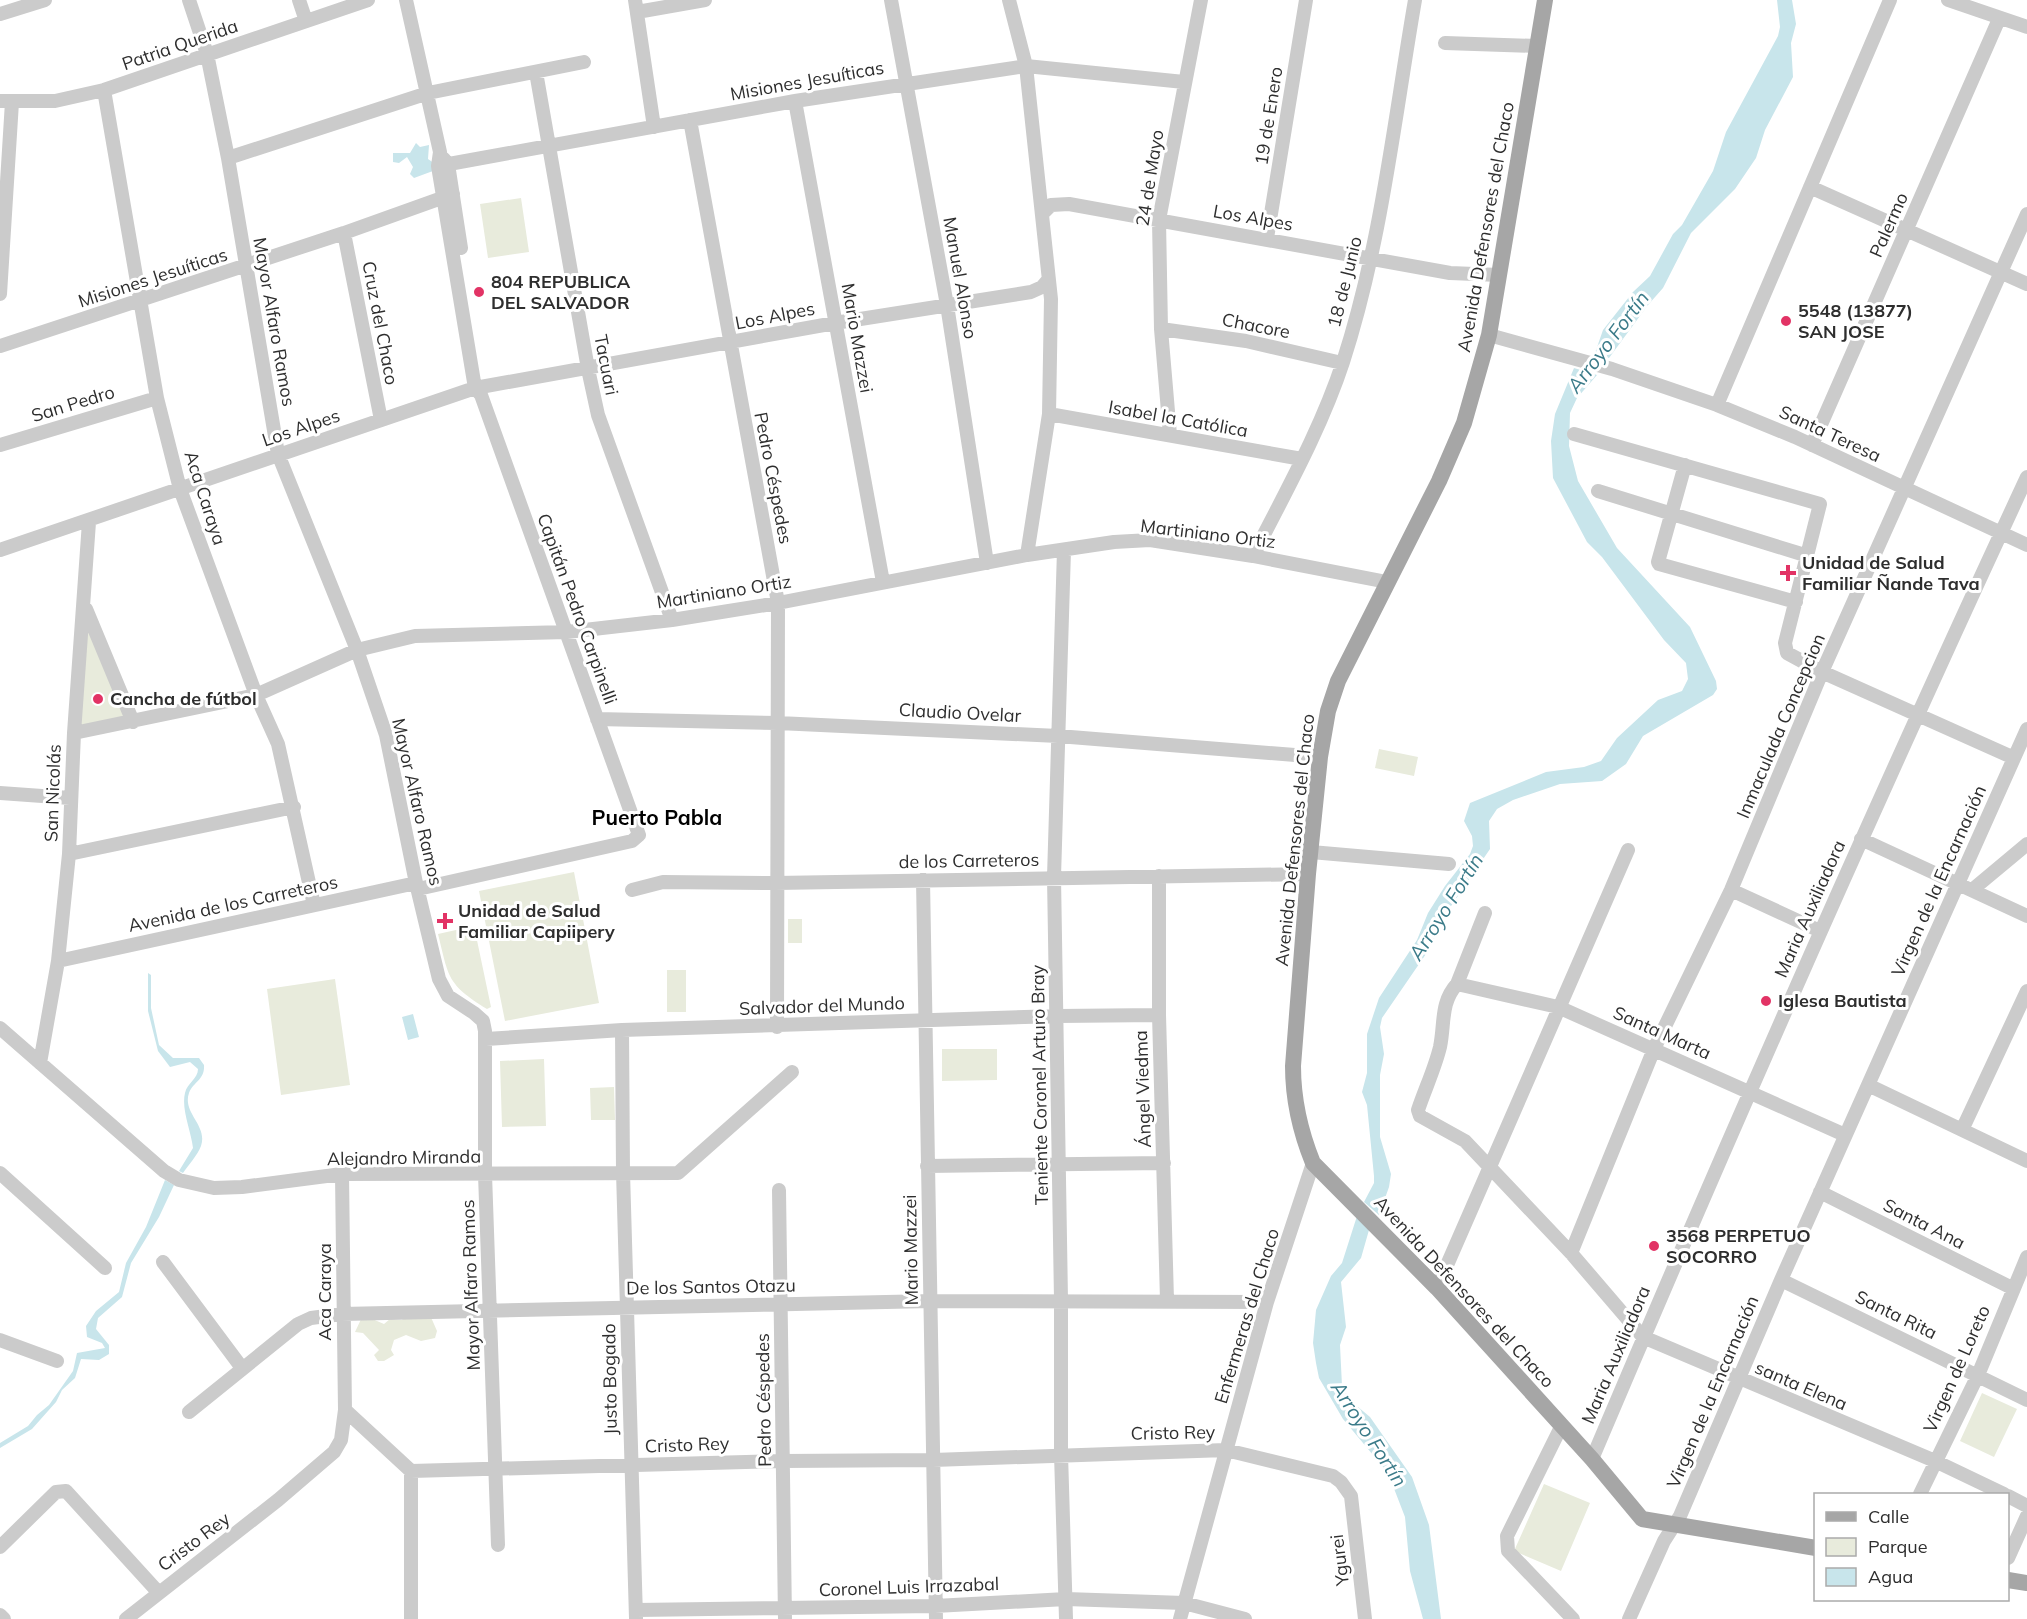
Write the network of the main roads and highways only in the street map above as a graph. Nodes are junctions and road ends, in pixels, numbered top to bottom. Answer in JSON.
{"nodes":[{"id":1,"x":1545,"y":0,"type":"edge"},
{"id":2,"x":1622,"y":1495,"type":"junction"},
{"id":3,"x":1677,"y":1520,"type":"junction"},
{"id":4,"x":1814,"y":1538,"type":"edge"},
{"id":5,"x":1814,"y":1548,"type":"edge"},
{"id":6,"x":2009,"y":1569,"type":"edge"},
{"id":7,"x":2027,"y":1572,"type":"edge"},
{"id":8,"x":2009,"y":1580,"type":"edge"},
{"id":9,"x":2027,"y":1583,"type":"edge"}],
"edges":[{"from":1,"to":2,"type":"main road","name":"Avenida Defensores del Chaco"},
{"from":2,"to":3,"type":"main road"},
{"from":2,"to":3,"type":"main road","name":"Avenida Defensores del Chaco"},
{"from":3,"to":4,"type":"main road"},
{"from":3,"to":5,"type":"main road"},
{"from":6,"to":7,"type":"main road"},
{"from":8,"to":9,"type":"main road"}]}
